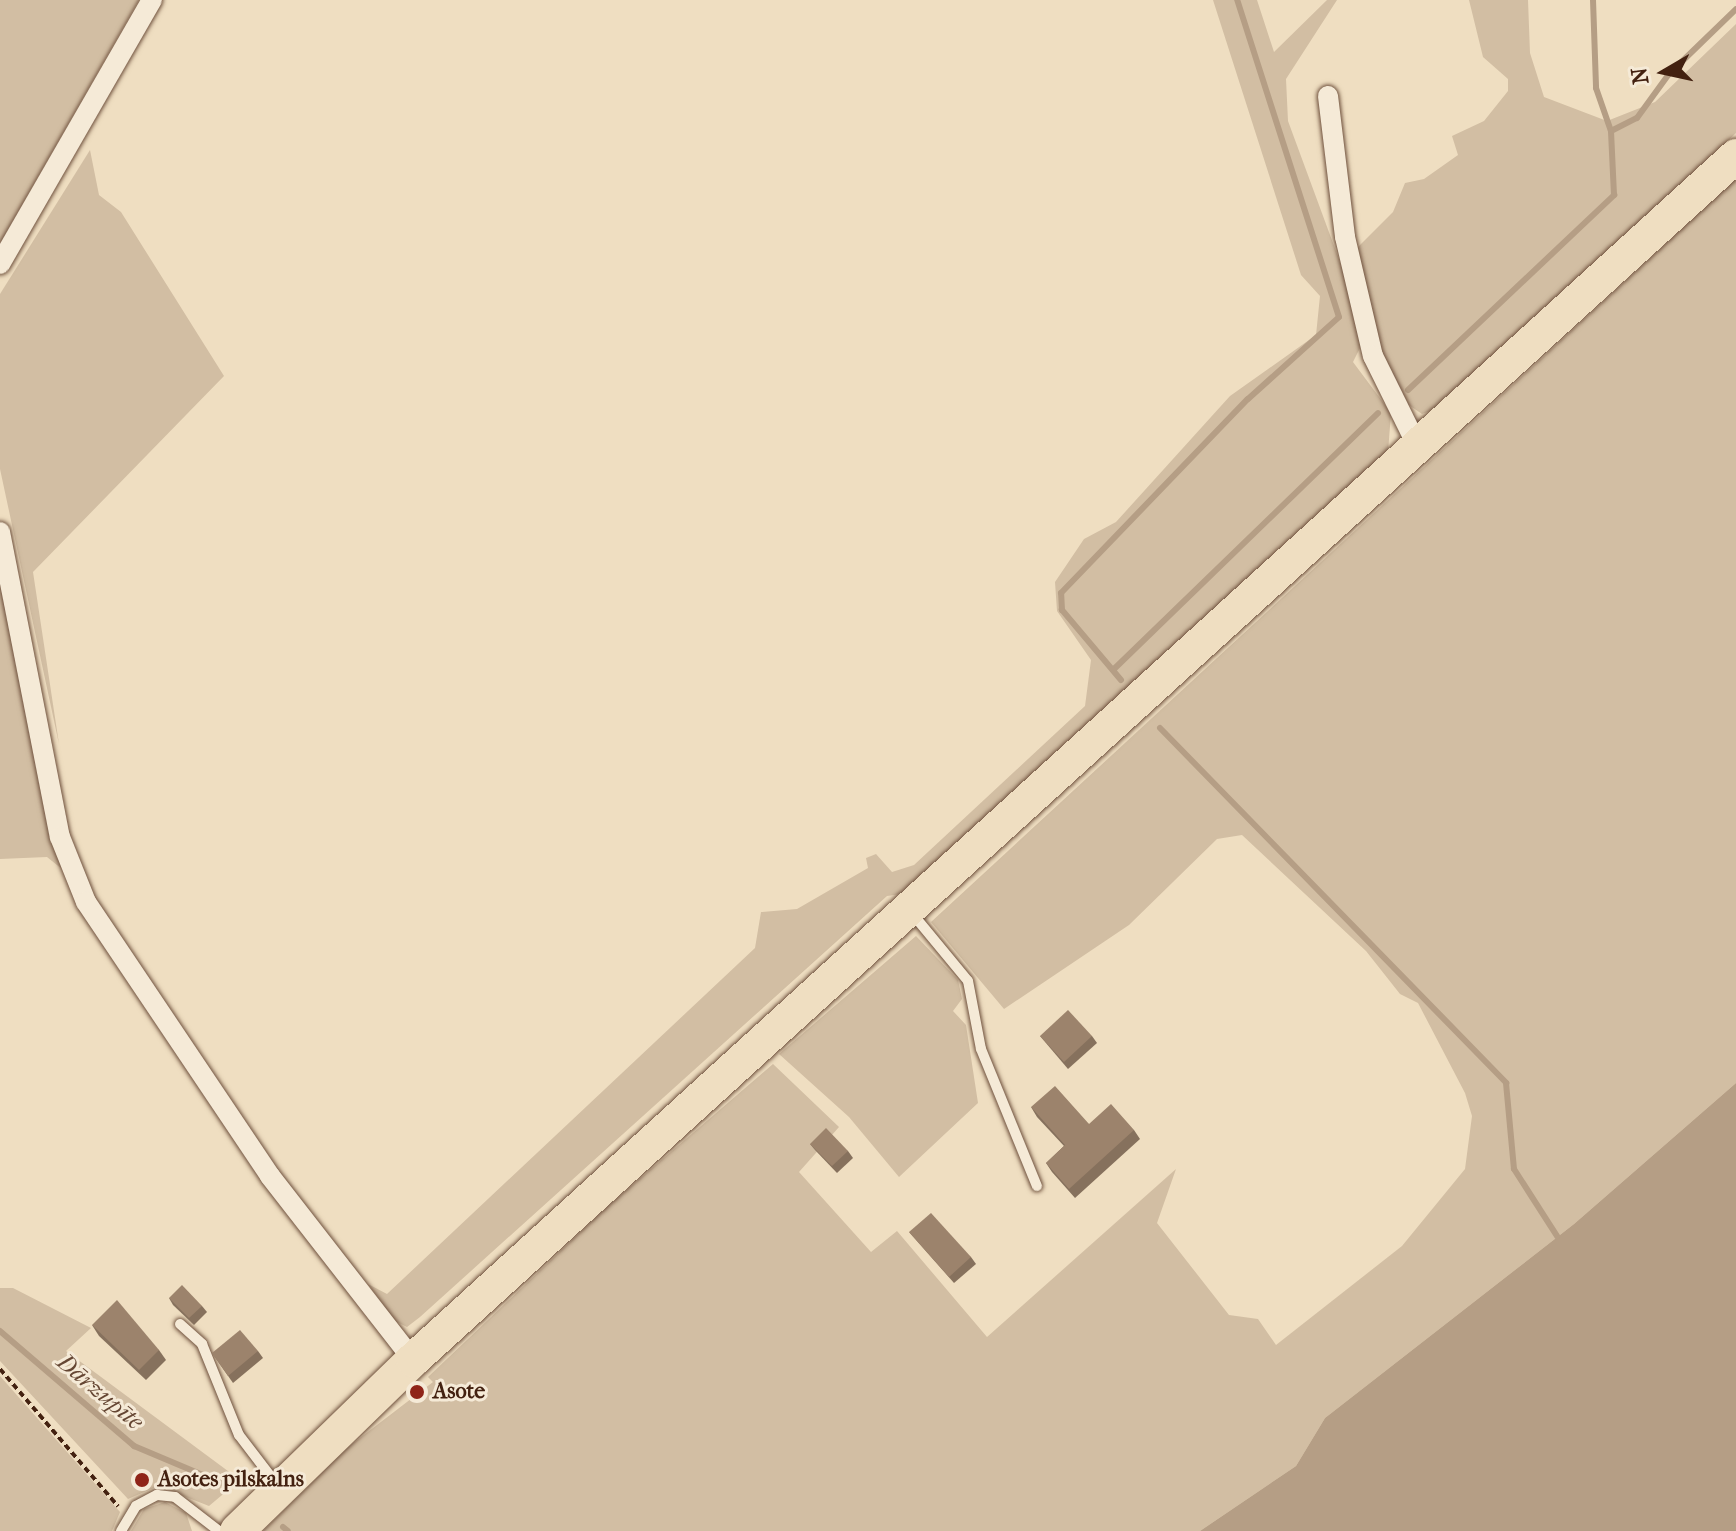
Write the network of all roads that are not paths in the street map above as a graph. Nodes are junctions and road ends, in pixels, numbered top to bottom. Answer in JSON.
{"nodes":[{"id":1,"x":152,"y":0,"type":"edge"},
{"id":2,"x":1328,"y":96,"type":"dead end"},
{"id":3,"x":1736,"y":156,"type":"edge"},
{"id":4,"x":0,"y":264,"type":"edge"},
{"id":5,"x":1419,"y":449,"type":"junction"},
{"id":6,"x":0,"y":532,"type":"edge"},
{"id":7,"x":910,"y":910,"type":"junction"},
{"id":8,"x":1037,"y":1186,"type":"dead end"},
{"id":9,"x":180,"y":1324,"type":"edge"},
{"id":10,"x":413,"y":1360,"type":"junction"},
{"id":11,"x":279,"y":1488,"type":"junction"},
{"id":12,"x":121,"y":1531,"type":"edge"},
{"id":13,"x":219,"y":1531,"type":"edge"},
{"id":14,"x":237,"y":1531,"type":"edge"}],
"edges":[{"from":1,"to":4,"type":"street"},
{"from":2,"to":5,"type":"street"},
{"from":3,"to":5,"type":"highway"},
{"from":5,"to":7,"type":"highway"},
{"from":6,"to":10,"type":"street"},
{"from":7,"to":8,"type":"lane"},
{"from":7,"to":10,"type":"highway"},
{"from":9,"to":11,"type":"lane"},
{"from":10,"to":11,"type":"highway"},
{"from":11,"to":14,"type":"highway"},
{"from":12,"to":13,"type":"lane"}]}
